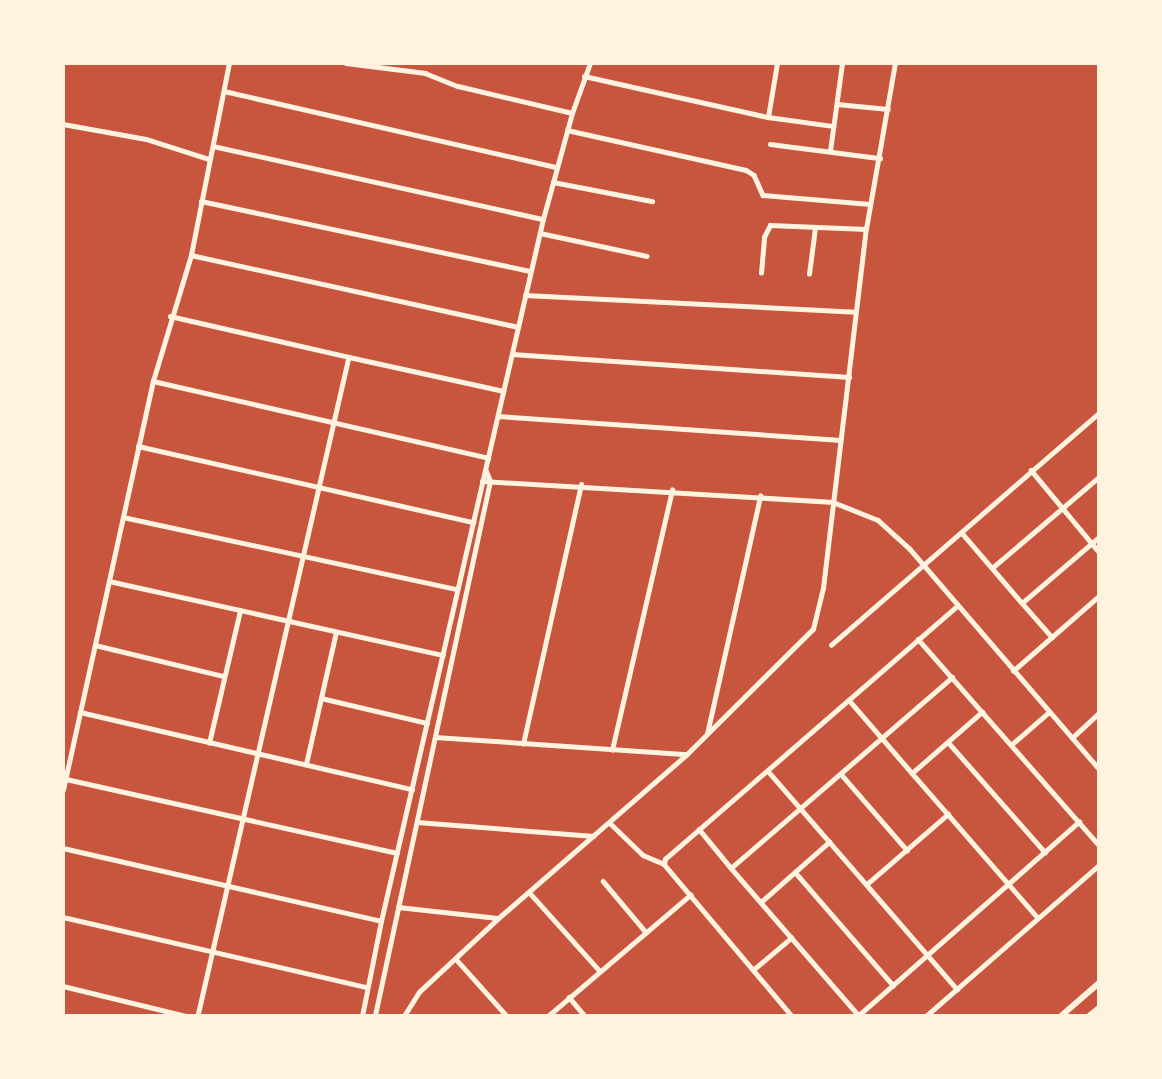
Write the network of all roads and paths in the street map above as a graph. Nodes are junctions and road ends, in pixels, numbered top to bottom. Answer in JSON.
{"nodes":[{"id":1,"x":229,"y":63,"type":"edge"},
{"id":2,"x":346,"y":63,"type":"edge"},
{"id":3,"x":590,"y":63,"type":"edge"},
{"id":4,"x":777,"y":63,"type":"edge"},
{"id":5,"x":842,"y":63,"type":"edge"},
{"id":6,"x":895,"y":63,"type":"edge"},
{"id":7,"x":584,"y":76,"type":"junction"},
{"id":8,"x":224,"y":91,"type":"junction"},
{"id":9,"x":837,"y":104,"type":"junction"},
{"id":10,"x":888,"y":109,"type":"junction"},
{"id":11,"x":572,"y":113,"type":"junction"},
{"id":12,"x":768,"y":117,"type":"junction"},
{"id":13,"x":63,"y":124,"type":"edge"},
{"id":14,"x":832,"y":126,"type":"junction"},
{"id":15,"x":567,"y":130,"type":"junction"},
{"id":16,"x":770,"y":144,"type":"dead end"},
{"id":17,"x":213,"y":146,"type":"junction"},
{"id":18,"x":830,"y":151,"type":"junction"},
{"id":19,"x":880,"y":158,"type":"junction"},
{"id":20,"x":209,"y":159,"type":"junction"},
{"id":21,"x":556,"y":167,"type":"junction"},
{"id":22,"x":552,"y":182,"type":"junction"},
{"id":23,"x":201,"y":201,"type":"junction"},
{"id":24,"x":652,"y":201,"type":"dead end"},
{"id":25,"x":870,"y":204,"type":"junction"},
{"id":26,"x":543,"y":219,"type":"junction"},
{"id":27,"x":815,"y":228,"type":"junction"},
{"id":28,"x":866,"y":229,"type":"junction"},
{"id":29,"x":540,"y":233,"type":"junction"},
{"id":30,"x":191,"y":255,"type":"junction"},
{"id":31,"x":648,"y":256,"type":"dead end"},
{"id":32,"x":530,"y":271,"type":"junction"},
{"id":33,"x":761,"y":273,"type":"dead end"},
{"id":34,"x":809,"y":274,"type":"dead end"},
{"id":35,"x":525,"y":295,"type":"junction"},
{"id":36,"x":855,"y":312,"type":"junction"},
{"id":37,"x":170,"y":316,"type":"junction"},
{"id":38,"x":518,"y":327,"type":"junction"},
{"id":39,"x":512,"y":354,"type":"junction"},
{"id":40,"x":349,"y":357,"type":"junction"},
{"id":41,"x":849,"y":377,"type":"junction"},
{"id":42,"x":153,"y":381,"type":"junction"},
{"id":43,"x":503,"y":391,"type":"junction"},
{"id":44,"x":1099,"y":412,"type":"edge"},
{"id":45,"x":498,"y":416,"type":"junction"},
{"id":46,"x":333,"y":423,"type":"junction"},
{"id":47,"x":840,"y":440,"type":"junction"},
{"id":48,"x":138,"y":446,"type":"junction"},
{"id":49,"x":489,"y":458,"type":"junction"},
{"id":50,"x":1031,"y":470,"type":"junction"},
{"id":51,"x":486,"y":471,"type":"junction"},
{"id":52,"x":1099,"y":477,"type":"edge"},
{"id":53,"x":482,"y":481,"type":"junction"},
{"id":54,"x":490,"y":481,"type":"junction"},
{"id":55,"x":581,"y":484,"type":"junction"},
{"id":56,"x":318,"y":489,"type":"junction"},
{"id":57,"x":672,"y":490,"type":"junction"},
{"id":58,"x":760,"y":496,"type":"junction"},
{"id":59,"x":832,"y":502,"type":"junction"},
{"id":60,"x":1062,"y":509,"type":"junction"},
{"id":61,"x":123,"y":517,"type":"junction"},
{"id":62,"x":473,"y":522,"type":"junction"},
{"id":63,"x":962,"y":533,"type":"junction"},
{"id":64,"x":1099,"y":537,"type":"edge"},
{"id":65,"x":1092,"y":543,"type":"junction"},
{"id":66,"x":1099,"y":552,"type":"edge"},
{"id":67,"x":302,"y":554,"type":"junction"},
{"id":68,"x":923,"y":566,"type":"junction"},
{"id":69,"x":992,"y":568,"type":"junction"},
{"id":70,"x":109,"y":580,"type":"junction"},
{"id":71,"x":457,"y":589,"type":"junction"},
{"id":72,"x":1099,"y":596,"type":"edge"},
{"id":73,"x":1022,"y":603,"type":"junction"},
{"id":74,"x":957,"y":606,"type":"junction"},
{"id":75,"x":240,"y":611,"type":"junction"},
{"id":76,"x":287,"y":620,"type":"junction"},
{"id":77,"x":336,"y":632,"type":"junction"},
{"id":78,"x":1052,"y":637,"type":"junction"},
{"id":79,"x":918,"y":639,"type":"junction"},
{"id":80,"x":95,"y":645,"type":"junction"},
{"id":81,"x":831,"y":645,"type":"dead end"},
{"id":82,"x":443,"y":655,"type":"junction"},
{"id":83,"x":1013,"y":671,"type":"junction"},
{"id":84,"x":223,"y":676,"type":"junction"},
{"id":85,"x":952,"y":677,"type":"junction"},
{"id":86,"x":321,"y":698,"type":"junction"},
{"id":87,"x":849,"y":700,"type":"junction"},
{"id":88,"x":80,"y":712,"type":"junction"},
{"id":89,"x":982,"y":712,"type":"junction"},
{"id":90,"x":1049,"y":712,"type":"junction"},
{"id":91,"x":1099,"y":713,"type":"edge"},
{"id":92,"x":427,"y":723,"type":"junction"},
{"id":93,"x":707,"y":734,"type":"junction"},
{"id":94,"x":435,"y":737,"type":"junction"},
{"id":95,"x":883,"y":738,"type":"junction"},
{"id":96,"x":1072,"y":738,"type":"junction"},
{"id":97,"x":948,"y":741,"type":"junction"},
{"id":98,"x":209,"y":743,"type":"junction"},
{"id":99,"x":523,"y":744,"type":"junction"},
{"id":100,"x":1011,"y":745,"type":"junction"},
{"id":101,"x":612,"y":750,"type":"junction"},
{"id":102,"x":258,"y":754,"type":"junction"},
{"id":103,"x":687,"y":754,"type":"junction"},
{"id":104,"x":306,"y":764,"type":"junction"},
{"id":105,"x":1099,"y":769,"type":"edge"},
{"id":106,"x":768,"y":771,"type":"junction"},
{"id":107,"x":912,"y":773,"type":"junction"},
{"id":108,"x":841,"y":774,"type":"junction"},
{"id":109,"x":65,"y":779,"type":"junction"},
{"id":110,"x":412,"y":789,"type":"junction"},
{"id":111,"x":63,"y":790,"type":"edge"},
{"id":112,"x":801,"y":809,"type":"junction"},
{"id":113,"x":948,"y":814,"type":"junction"},
{"id":114,"x":242,"y":820,"type":"junction"},
{"id":115,"x":417,"y":822,"type":"junction"},
{"id":116,"x":1079,"y":822,"type":"junction"},
{"id":117,"x":609,"y":823,"type":"junction"},
{"id":118,"x":699,"y":829,"type":"junction"},
{"id":119,"x":594,"y":836,"type":"junction"},
{"id":120,"x":830,"y":842,"type":"junction"},
{"id":121,"x":1099,"y":845,"type":"edge"},
{"id":122,"x":63,"y":848,"type":"edge"},
{"id":123,"x":907,"y":850,"type":"junction"},
{"id":124,"x":1045,"y":852,"type":"junction"},
{"id":125,"x":398,"y":853,"type":"junction"},
{"id":126,"x":664,"y":864,"type":"junction"},
{"id":127,"x":1099,"y":865,"type":"edge"},
{"id":128,"x":732,"y":868,"type":"junction"},
{"id":129,"x":795,"y":872,"type":"junction"},
{"id":130,"x":603,"y":881,"type":"dead end"},
{"id":131,"x":866,"y":884,"type":"junction"},
{"id":132,"x":1009,"y":884,"type":"junction"},
{"id":133,"x":227,"y":887,"type":"junction"},
{"id":134,"x":529,"y":891,"type":"junction"},
{"id":135,"x":690,"y":895,"type":"junction"},
{"id":136,"x":761,"y":902,"type":"junction"},
{"id":137,"x":398,"y":908,"type":"junction"},
{"id":138,"x":63,"y":917,"type":"edge"},
{"id":139,"x":1038,"y":918,"type":"junction"},
{"id":140,"x":498,"y":919,"type":"junction"},
{"id":141,"x":381,"y":921,"type":"junction"},
{"id":142,"x":646,"y":932,"type":"junction"},
{"id":143,"x":791,"y":937,"type":"junction"},
{"id":144,"x":212,"y":951,"type":"junction"},
{"id":145,"x":928,"y":955,"type":"junction"},
{"id":146,"x":456,"y":959,"type":"junction"},
{"id":147,"x":753,"y":970,"type":"junction"},
{"id":148,"x":599,"y":971,"type":"junction"},
{"id":149,"x":1099,"y":983,"type":"edge"},
{"id":150,"x":893,"y":985,"type":"junction"},
{"id":151,"x":63,"y":986,"type":"edge"},
{"id":152,"x":366,"y":987,"type":"junction"},
{"id":153,"x":957,"y":989,"type":"junction"},
{"id":154,"x":569,"y":998,"type":"junction"},
{"id":155,"x":1099,"y":1008,"type":"edge"},
{"id":156,"x":403,"y":1015,"type":"edge"},
{"id":157,"x":1066,"y":1015,"type":"edge"},
{"id":158,"x":186,"y":1016,"type":"edge"},
{"id":159,"x":198,"y":1016,"type":"edge"},
{"id":160,"x":362,"y":1016,"type":"edge"},
{"id":161,"x":374,"y":1016,"type":"edge"},
{"id":162,"x":507,"y":1016,"type":"edge"},
{"id":163,"x":548,"y":1016,"type":"edge"},
{"id":164,"x":586,"y":1016,"type":"edge"},
{"id":165,"x":792,"y":1016,"type":"edge"},
{"id":166,"x":859,"y":1016,"type":"edge"},
{"id":167,"x":926,"y":1016,"type":"edge"},
{"id":168,"x":1090,"y":1016,"type":"edge"}],
"edges":[{"from":1,"to":8,"type":"street"},
{"from":2,"to":11,"type":"street"},
{"from":3,"to":7,"type":"street"},
{"from":4,"to":12,"type":"street"},
{"from":5,"to":9,"type":"street"},
{"from":6,"to":10,"type":"street"},
{"from":7,"to":11,"type":"street"},
{"from":7,"to":12,"type":"street"},
{"from":8,"to":17,"type":"street"},
{"from":8,"to":21,"type":"street"},
{"from":9,"to":10,"type":"street"},
{"from":9,"to":14,"type":"street"},
{"from":10,"to":19,"type":"street"},
{"from":11,"to":15,"type":"street"},
{"from":12,"to":14,"type":"street"},
{"from":13,"to":20,"type":"street"},
{"from":14,"to":18,"type":"street"},
{"from":15,"to":21,"type":"street"},
{"from":15,"to":25,"type":"street"},
{"from":16,"to":18,"type":"street"},
{"from":17,"to":20,"type":"street"},
{"from":17,"to":26,"type":"street"},
{"from":18,"to":19,"type":"street"},
{"from":19,"to":25,"type":"street"},
{"from":20,"to":23,"type":"street"},
{"from":21,"to":22,"type":"street"},
{"from":22,"to":24,"type":"street"},
{"from":22,"to":26,"type":"street"},
{"from":23,"to":30,"type":"street"},
{"from":23,"to":32,"type":"street"},
{"from":25,"to":28,"type":"street"},
{"from":26,"to":29,"type":"street"},
{"from":27,"to":28,"type":"street"},
{"from":27,"to":33,"type":"street"},
{"from":27,"to":34,"type":"street"},
{"from":28,"to":36,"type":"street"},
{"from":29,"to":31,"type":"street"},
{"from":29,"to":32,"type":"street"},
{"from":30,"to":37,"type":"street"},
{"from":30,"to":38,"type":"street"},
{"from":32,"to":35,"type":"street"},
{"from":35,"to":36,"type":"street"},
{"from":35,"to":38,"type":"street"},
{"from":36,"to":41,"type":"street"},
{"from":37,"to":40,"type":"street"},
{"from":37,"to":42,"type":"street"},
{"from":38,"to":39,"type":"street"},
{"from":39,"to":41,"type":"street"},
{"from":39,"to":43,"type":"street"},
{"from":40,"to":43,"type":"street"},
{"from":40,"to":46,"type":"street"},
{"from":41,"to":47,"type":"street"},
{"from":42,"to":46,"type":"street"},
{"from":42,"to":48,"type":"street"},
{"from":43,"to":45,"type":"street"},
{"from":44,"to":50,"type":"street"},
{"from":45,"to":47,"type":"street"},
{"from":45,"to":49,"type":"street"},
{"from":46,"to":49,"type":"street"},
{"from":46,"to":56,"type":"street"},
{"from":47,"to":59,"type":"street"},
{"from":48,"to":56,"type":"street"},
{"from":48,"to":61,"type":"street"},
{"from":49,"to":51,"type":"street"},
{"from":50,"to":60,"type":"street"},
{"from":50,"to":63,"type":"street"},
{"from":51,"to":53,"type":"street"},
{"from":51,"to":54,"type":"street"},
{"from":52,"to":60,"type":"street"},
{"from":53,"to":54,"type":"street"},
{"from":53,"to":62,"type":"street"},
{"from":54,"to":55,"type":"street"},
{"from":54,"to":94,"type":"street"},
{"from":55,"to":57,"type":"street"},
{"from":55,"to":99,"type":"street"},
{"from":56,"to":62,"type":"street"},
{"from":56,"to":67,"type":"street"},
{"from":57,"to":58,"type":"street"},
{"from":57,"to":101,"type":"street"},
{"from":58,"to":59,"type":"street"},
{"from":58,"to":93,"type":"street"},
{"from":59,"to":68,"type":"street"},
{"from":59,"to":93,"type":"street"},
{"from":60,"to":65,"type":"street"},
{"from":60,"to":69,"type":"street"},
{"from":61,"to":67,"type":"street"},
{"from":61,"to":70,"type":"street"},
{"from":62,"to":71,"type":"street"},
{"from":63,"to":68,"type":"street"},
{"from":63,"to":69,"type":"street"},
{"from":64,"to":65,"type":"street"},
{"from":65,"to":66,"type":"street"},
{"from":65,"to":73,"type":"street"},
{"from":67,"to":71,"type":"street"},
{"from":67,"to":76,"type":"street"},
{"from":68,"to":74,"type":"street"},
{"from":68,"to":81,"type":"street"},
{"from":69,"to":73,"type":"street"},
{"from":70,"to":75,"type":"street"},
{"from":70,"to":80,"type":"street"},
{"from":71,"to":82,"type":"street"},
{"from":72,"to":78,"type":"street"},
{"from":73,"to":78,"type":"street"},
{"from":74,"to":79,"type":"street"},
{"from":74,"to":83,"type":"street"},
{"from":75,"to":76,"type":"street"},
{"from":75,"to":84,"type":"street"},
{"from":76,"to":77,"type":"street"},
{"from":76,"to":102,"type":"street"},
{"from":77,"to":82,"type":"street"},
{"from":77,"to":86,"type":"street"},
{"from":78,"to":83,"type":"street"},
{"from":79,"to":85,"type":"street"},
{"from":79,"to":87,"type":"street"},
{"from":80,"to":84,"type":"street"},
{"from":80,"to":88,"type":"street"},
{"from":82,"to":92,"type":"street"},
{"from":83,"to":90,"type":"street"},
{"from":84,"to":98,"type":"street"},
{"from":85,"to":89,"type":"street"},
{"from":85,"to":95,"type":"street"},
{"from":86,"to":92,"type":"street"},
{"from":86,"to":104,"type":"street"},
{"from":87,"to":95,"type":"street"},
{"from":87,"to":106,"type":"street"},
{"from":88,"to":98,"type":"street"},
{"from":88,"to":109,"type":"street"},
{"from":89,"to":97,"type":"street"},
{"from":89,"to":100,"type":"street"},
{"from":90,"to":96,"type":"street"},
{"from":90,"to":100,"type":"street"},
{"from":91,"to":96,"type":"street"},
{"from":92,"to":110,"type":"street"},
{"from":93,"to":103,"type":"street"},
{"from":94,"to":99,"type":"street"},
{"from":94,"to":115,"type":"street"},
{"from":95,"to":107,"type":"street"},
{"from":95,"to":108,"type":"street"},
{"from":96,"to":105,"type":"street"},
{"from":97,"to":107,"type":"street"},
{"from":97,"to":124,"type":"street"},
{"from":98,"to":102,"type":"street"},
{"from":99,"to":101,"type":"street"},
{"from":100,"to":116,"type":"street"},
{"from":101,"to":103,"type":"street"},
{"from":102,"to":104,"type":"street"},
{"from":102,"to":114,"type":"street"},
{"from":103,"to":117,"type":"street"},
{"from":104,"to":110,"type":"street"},
{"from":106,"to":112,"type":"street"},
{"from":106,"to":118,"type":"street"},
{"from":107,"to":113,"type":"street"},
{"from":108,"to":112,"type":"street"},
{"from":108,"to":123,"type":"street"},
{"from":109,"to":111,"type":"street"},
{"from":109,"to":114,"type":"street"},
{"from":110,"to":125,"type":"street"},
{"from":112,"to":120,"type":"street"},
{"from":112,"to":128,"type":"street"},
{"from":113,"to":123,"type":"street"},
{"from":113,"to":132,"type":"street"},
{"from":114,"to":125,"type":"street"},
{"from":114,"to":133,"type":"street"},
{"from":115,"to":119,"type":"street"},
{"from":115,"to":137,"type":"street"},
{"from":116,"to":121,"type":"street"},
{"from":116,"to":124,"type":"street"},
{"from":117,"to":119,"type":"street"},
{"from":117,"to":126,"type":"street"},
{"from":118,"to":126,"type":"street"},
{"from":118,"to":128,"type":"street"},
{"from":119,"to":134,"type":"street"},
{"from":120,"to":129,"type":"street"},
{"from":120,"to":131,"type":"street"},
{"from":122,"to":133,"type":"street"},
{"from":123,"to":131,"type":"street"},
{"from":124,"to":132,"type":"street"},
{"from":125,"to":141,"type":"street"},
{"from":126,"to":135,"type":"street"},
{"from":127,"to":139,"type":"street"},
{"from":128,"to":136,"type":"street"},
{"from":129,"to":136,"type":"street"},
{"from":129,"to":150,"type":"street"},
{"from":130,"to":142,"type":"street"},
{"from":131,"to":145,"type":"street"},
{"from":132,"to":139,"type":"street"},
{"from":132,"to":145,"type":"street"},
{"from":133,"to":141,"type":"street"},
{"from":133,"to":144,"type":"street"},
{"from":134,"to":140,"type":"street"},
{"from":134,"to":148,"type":"street"},
{"from":135,"to":142,"type":"street"},
{"from":135,"to":147,"type":"street"},
{"from":136,"to":143,"type":"street"},
{"from":137,"to":140,"type":"street"},
{"from":137,"to":161,"type":"street"},
{"from":138,"to":144,"type":"street"},
{"from":139,"to":153,"type":"street"},
{"from":140,"to":146,"type":"street"},
{"from":141,"to":152,"type":"street"},
{"from":142,"to":148,"type":"street"},
{"from":143,"to":147,"type":"street"},
{"from":143,"to":166,"type":"street"},
{"from":144,"to":152,"type":"street"},
{"from":144,"to":159,"type":"street"},
{"from":145,"to":150,"type":"street"},
{"from":145,"to":153,"type":"street"},
{"from":146,"to":156,"type":"street"},
{"from":146,"to":162,"type":"street"},
{"from":147,"to":165,"type":"street"},
{"from":148,"to":154,"type":"street"},
{"from":149,"to":157,"type":"main road"},
{"from":150,"to":166,"type":"street"},
{"from":151,"to":158,"type":"street"},
{"from":152,"to":160,"type":"street"},
{"from":153,"to":167,"type":"street"},
{"from":154,"to":163,"type":"street"},
{"from":154,"to":164,"type":"street"},
{"from":155,"to":168,"type":"main road"}]}
